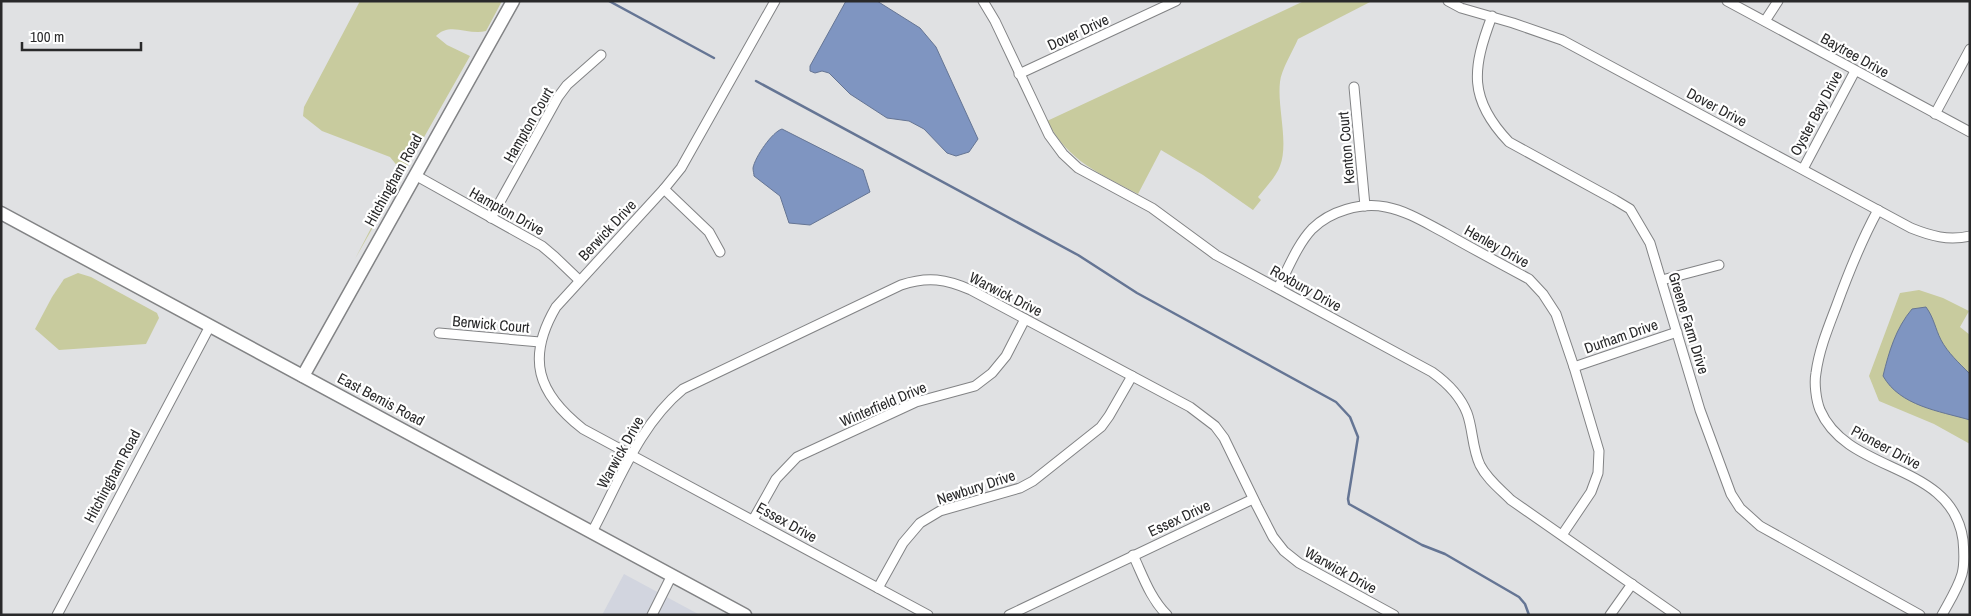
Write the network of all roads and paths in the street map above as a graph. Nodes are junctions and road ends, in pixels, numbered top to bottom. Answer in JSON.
{"nodes":[{"id":1,"x":513,"y":1,"type":"edge"},
{"id":2,"x":775,"y":1,"type":"edge"},
{"id":3,"x":982,"y":1,"type":"edge"},
{"id":4,"x":1176,"y":1,"type":"edge"},
{"id":5,"x":1448,"y":1,"type":"edge"},
{"id":6,"x":1727,"y":1,"type":"edge"},
{"id":7,"x":1778,"y":1,"type":"edge"},
{"id":8,"x":1161,"y":4,"type":"edge"},
{"id":9,"x":1492,"y":16,"type":"junction"},
{"id":10,"x":1765,"y":21,"type":"junction"},
{"id":11,"x":1970,"y":49,"type":"edge"},
{"id":12,"x":601,"y":55,"type":"dead end"},
{"id":13,"x":1854,"y":71,"type":"junction"},
{"id":14,"x":1019,"y":74,"type":"junction"},
{"id":15,"x":1354,"y":86,"type":"dead end"},
{"id":16,"x":1935,"y":114,"type":"junction"},
{"id":17,"x":1970,"y":132,"type":"edge"},
{"id":18,"x":1803,"y":169,"type":"junction"},
{"id":19,"x":415,"y":175,"type":"junction"},
{"id":20,"x":664,"y":189,"type":"junction"},
{"id":21,"x":1365,"y":206,"type":"junction"},
{"id":22,"x":1878,"y":210,"type":"junction"},
{"id":23,"x":1,"y":213,"type":"edge"},
{"id":24,"x":491,"y":218,"type":"junction"},
{"id":25,"x":1970,"y":236,"type":"edge"},
{"id":26,"x":720,"y":252,"type":"dead end"},
{"id":27,"x":1719,"y":265,"type":"dead end"},
{"id":28,"x":579,"y":280,"type":"junction"},
{"id":29,"x":1662,"y":280,"type":"junction"},
{"id":30,"x":1278,"y":288,"type":"junction"},
{"id":31,"x":1025,"y":319,"type":"junction"},
{"id":32,"x":210,"y":326,"type":"junction"},
{"id":33,"x":1677,"y":332,"type":"junction"},
{"id":34,"x":439,"y":333,"type":"dead end"},
{"id":35,"x":540,"y":342,"type":"junction"},
{"id":36,"x":1574,"y":367,"type":"junction"},
{"id":37,"x":303,"y":376,"type":"junction"},
{"id":38,"x":1132,"y":376,"type":"junction"},
{"id":39,"x":632,"y":454,"type":"junction"},
{"id":40,"x":1253,"y":499,"type":"junction"},
{"id":41,"x":753,"y":520,"type":"junction"},
{"id":42,"x":592,"y":532,"type":"junction"},
{"id":43,"x":1562,"y":536,"type":"junction"},
{"id":44,"x":1133,"y":555,"type":"junction"},
{"id":45,"x":672,"y":575,"type":"junction"},
{"id":46,"x":1632,"y":584,"type":"junction"},
{"id":47,"x":878,"y":588,"type":"junction"},
{"id":48,"x":1024,"y":612,"type":"edge"},
{"id":49,"x":57,"y":615,"type":"edge"},
{"id":50,"x":652,"y":615,"type":"edge"},
{"id":51,"x":745,"y":615,"type":"edge"},
{"id":52,"x":928,"y":615,"type":"edge"},
{"id":53,"x":1009,"y":615,"type":"edge"},
{"id":54,"x":1168,"y":615,"type":"edge"},
{"id":55,"x":1394,"y":615,"type":"edge"},
{"id":56,"x":1610,"y":615,"type":"edge"},
{"id":57,"x":1676,"y":615,"type":"edge"},
{"id":58,"x":1920,"y":615,"type":"edge"},
{"id":59,"x":1942,"y":615,"type":"edge"}],
"edges":[{"from":1,"to":19,"type":"street","name":"Hitchingham Road"},
{"from":2,"to":20,"type":"street","name":"Berwick Drive"},
{"from":3,"to":14,"type":"street","name":"Roxbury Drive"},
{"from":4,"to":8,"type":"street","name":"Dover Drive"},
{"from":5,"to":9,"type":"street","name":"Dover Drive"},
{"from":6,"to":10,"type":"street","name":"Baytree Drive"},
{"from":7,"to":10,"type":"street"},
{"from":8,"to":14,"type":"street","name":"Dover Drive"},
{"from":9,"to":18,"type":"street","name":"Dover Drive"},
{"from":9,"to":29,"type":"street","name":"Greene Farm Drive"},
{"from":10,"to":13,"type":"street","name":"Baytree Drive"},
{"from":11,"to":16,"type":"street"},
{"from":12,"to":24,"type":"street","name":"Hampton Court"},
{"from":13,"to":16,"type":"street","name":"Baytree Drive"},
{"from":13,"to":18,"type":"street","name":"Oyster Bay Drive"},
{"from":14,"to":30,"type":"street","name":"Roxbury Drive"},
{"from":15,"to":21,"type":"street","name":"Kenton Court"},
{"from":16,"to":17,"type":"street","name":"Baytree Drive"},
{"from":18,"to":22,"type":"street","name":"Dover Drive"},
{"from":19,"to":24,"type":"street","name":"Hampton Drive"},
{"from":19,"to":37,"type":"street","name":"Hitchingham Road"},
{"from":20,"to":26,"type":"street"},
{"from":20,"to":28,"type":"street","name":"Berwick Drive"},
{"from":21,"to":30,"type":"street","name":"Henley Drive"},
{"from":21,"to":36,"type":"street","name":"Henley Drive"},
{"from":22,"to":25,"type":"street","name":"Dover Drive"},
{"from":22,"to":59,"type":"street","name":"Pioneer Drive"},
{"from":23,"to":32,"type":"street","name":"East Bemis Road"},
{"from":24,"to":28,"type":"street","name":"Hampton Drive"},
{"from":27,"to":29,"type":"street"},
{"from":28,"to":35,"type":"street","name":"Berwick Drive"},
{"from":29,"to":33,"type":"street","name":"Greene Farm Drive"},
{"from":30,"to":43,"type":"street","name":"Roxbury Drive"},
{"from":31,"to":38,"type":"street","name":"Warwick Drive"},
{"from":31,"to":39,"type":"street","name":"Warwick Drive"},
{"from":31,"to":41,"type":"street","name":"Winterfield Drive"},
{"from":32,"to":37,"type":"street","name":"East Bemis Road"},
{"from":32,"to":49,"type":"street","name":"Hitchingham Road"},
{"from":33,"to":36,"type":"street","name":"Durham Drive"},
{"from":33,"to":58,"type":"street","name":"Greene Farm Drive"},
{"from":34,"to":35,"type":"street","name":"Berwick Court"},
{"from":35,"to":39,"type":"street","name":"Berwick Drive"},
{"from":36,"to":43,"type":"street","name":"Henley Drive"},
{"from":37,"to":42,"type":"street","name":"East Bemis Road"},
{"from":38,"to":40,"type":"street","name":"Warwick Drive"},
{"from":38,"to":47,"type":"street","name":"Newbury Drive"},
{"from":39,"to":41,"type":"street","name":"Essex Drive"},
{"from":39,"to":42,"type":"street","name":"Warwick Drive"},
{"from":40,"to":44,"type":"street","name":"Essex Drive"},
{"from":40,"to":55,"type":"street","name":"Warwick Drive"},
{"from":41,"to":47,"type":"street","name":"Essex Drive"},
{"from":42,"to":45,"type":"street","name":"East Bemis Road"},
{"from":43,"to":46,"type":"street","name":"Roxbury Drive"},
{"from":44,"to":48,"type":"street","name":"Essex Drive"},
{"from":44,"to":54,"type":"street"},
{"from":45,"to":50,"type":"street"},
{"from":45,"to":51,"type":"street","name":"East Bemis Road"},
{"from":46,"to":56,"type":"street"},
{"from":46,"to":57,"type":"street","name":"Roxbury Drive"},
{"from":47,"to":52,"type":"street","name":"Essex Drive"},
{"from":48,"to":53,"type":"street","name":"Essex Drive"}]}
